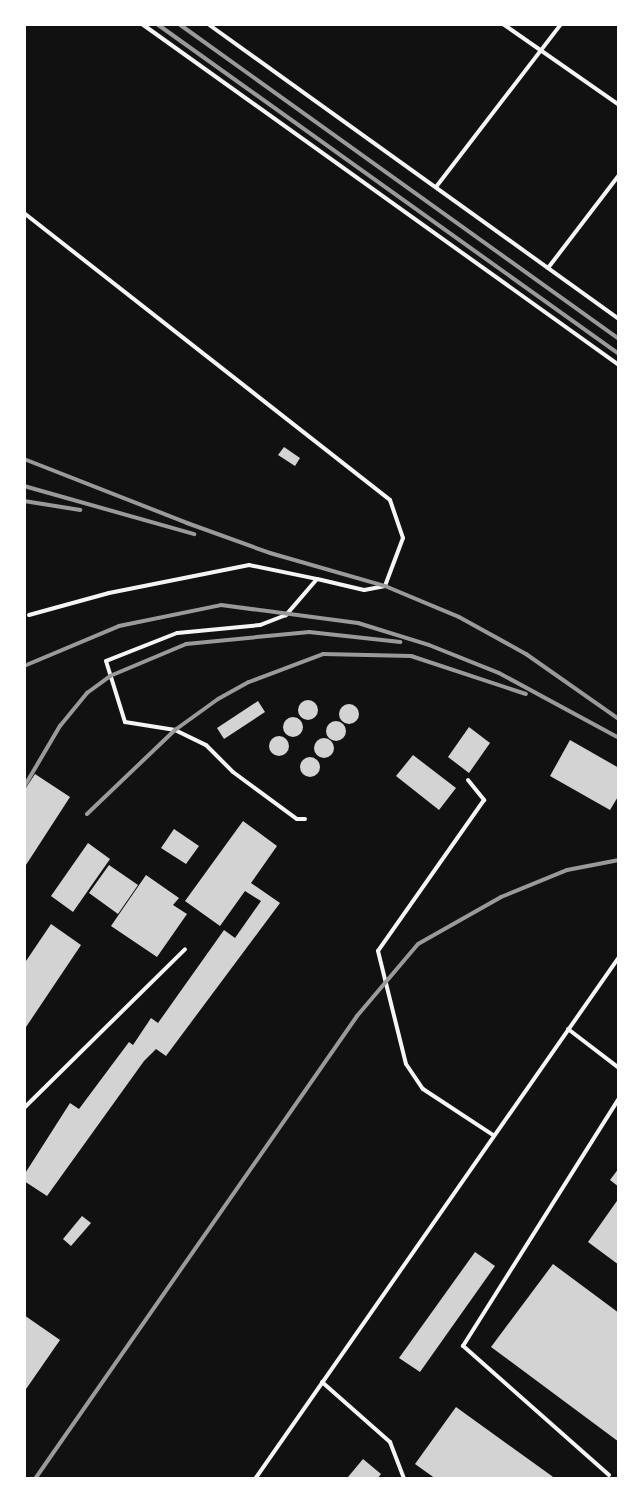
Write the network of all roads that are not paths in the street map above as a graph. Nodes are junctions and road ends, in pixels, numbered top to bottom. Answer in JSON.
{"nodes":[{"id":1,"x":142,"y":24,"type":"edge"},
{"id":2,"x":208,"y":24,"type":"edge"},
{"id":3,"x":503,"y":24,"type":"edge"},
{"id":4,"x":561,"y":24,"type":"edge"},
{"id":5,"x":542,"y":50,"type":"junction"},
{"id":6,"x":619,"y":105,"type":"edge"},
{"id":7,"x":619,"y":175,"type":"edge"},
{"id":8,"x":436,"y":187,"type":"junction"},
{"id":9,"x":24,"y":213,"type":"edge"},
{"id":10,"x":548,"y":268,"type":"junction"},
{"id":11,"x":619,"y":319,"type":"edge"},
{"id":12,"x":619,"y":365,"type":"edge"},
{"id":13,"x":317,"y":579,"type":"junction"},
{"id":14,"x":29,"y":615,"type":"dead end"},
{"id":15,"x":468,"y":780,"type":"dead end"},
{"id":16,"x":305,"y":819,"type":"dead end"},
{"id":17,"x":185,"y":950,"type":"dead end"},
{"id":18,"x":619,"y":957,"type":"edge"},
{"id":19,"x":568,"y":1029,"type":"junction"},
{"id":20,"x":619,"y":1068,"type":"edge"},
{"id":21,"x":619,"y":1098,"type":"edge"},
{"id":22,"x":24,"y":1108,"type":"edge"},
{"id":23,"x":493,"y":1135,"type":"junction"},
{"id":24,"x":322,"y":1382,"type":"junction"},
{"id":25,"x":609,"y":1475,"type":"dead end"},
{"id":26,"x":255,"y":1479,"type":"edge"},
{"id":27,"x":404,"y":1479,"type":"edge"}],
"edges":[{"from":1,"to":12,"type":"lane"},
{"from":2,"to":8,"type":"lane"},
{"from":3,"to":5,"type":"lane"},
{"from":4,"to":5,"type":"lane"},
{"from":5,"to":6,"type":"lane"},
{"from":5,"to":8,"type":"lane"},
{"from":7,"to":10,"type":"lane"},
{"from":8,"to":10,"type":"lane"},
{"from":9,"to":13,"type":"lane"},
{"from":10,"to":11,"type":"lane"},
{"from":13,"to":14,"type":"lane"},
{"from":13,"to":16,"type":"lane"},
{"from":15,"to":23,"type":"lane"},
{"from":17,"to":22,"type":"lane"},
{"from":18,"to":19,"type":"lane"},
{"from":19,"to":20,"type":"lane"},
{"from":19,"to":23,"type":"lane"},
{"from":21,"to":25,"type":"lane"},
{"from":23,"to":24,"type":"lane"},
{"from":24,"to":26,"type":"lane"},
{"from":24,"to":27,"type":"lane"}]}
